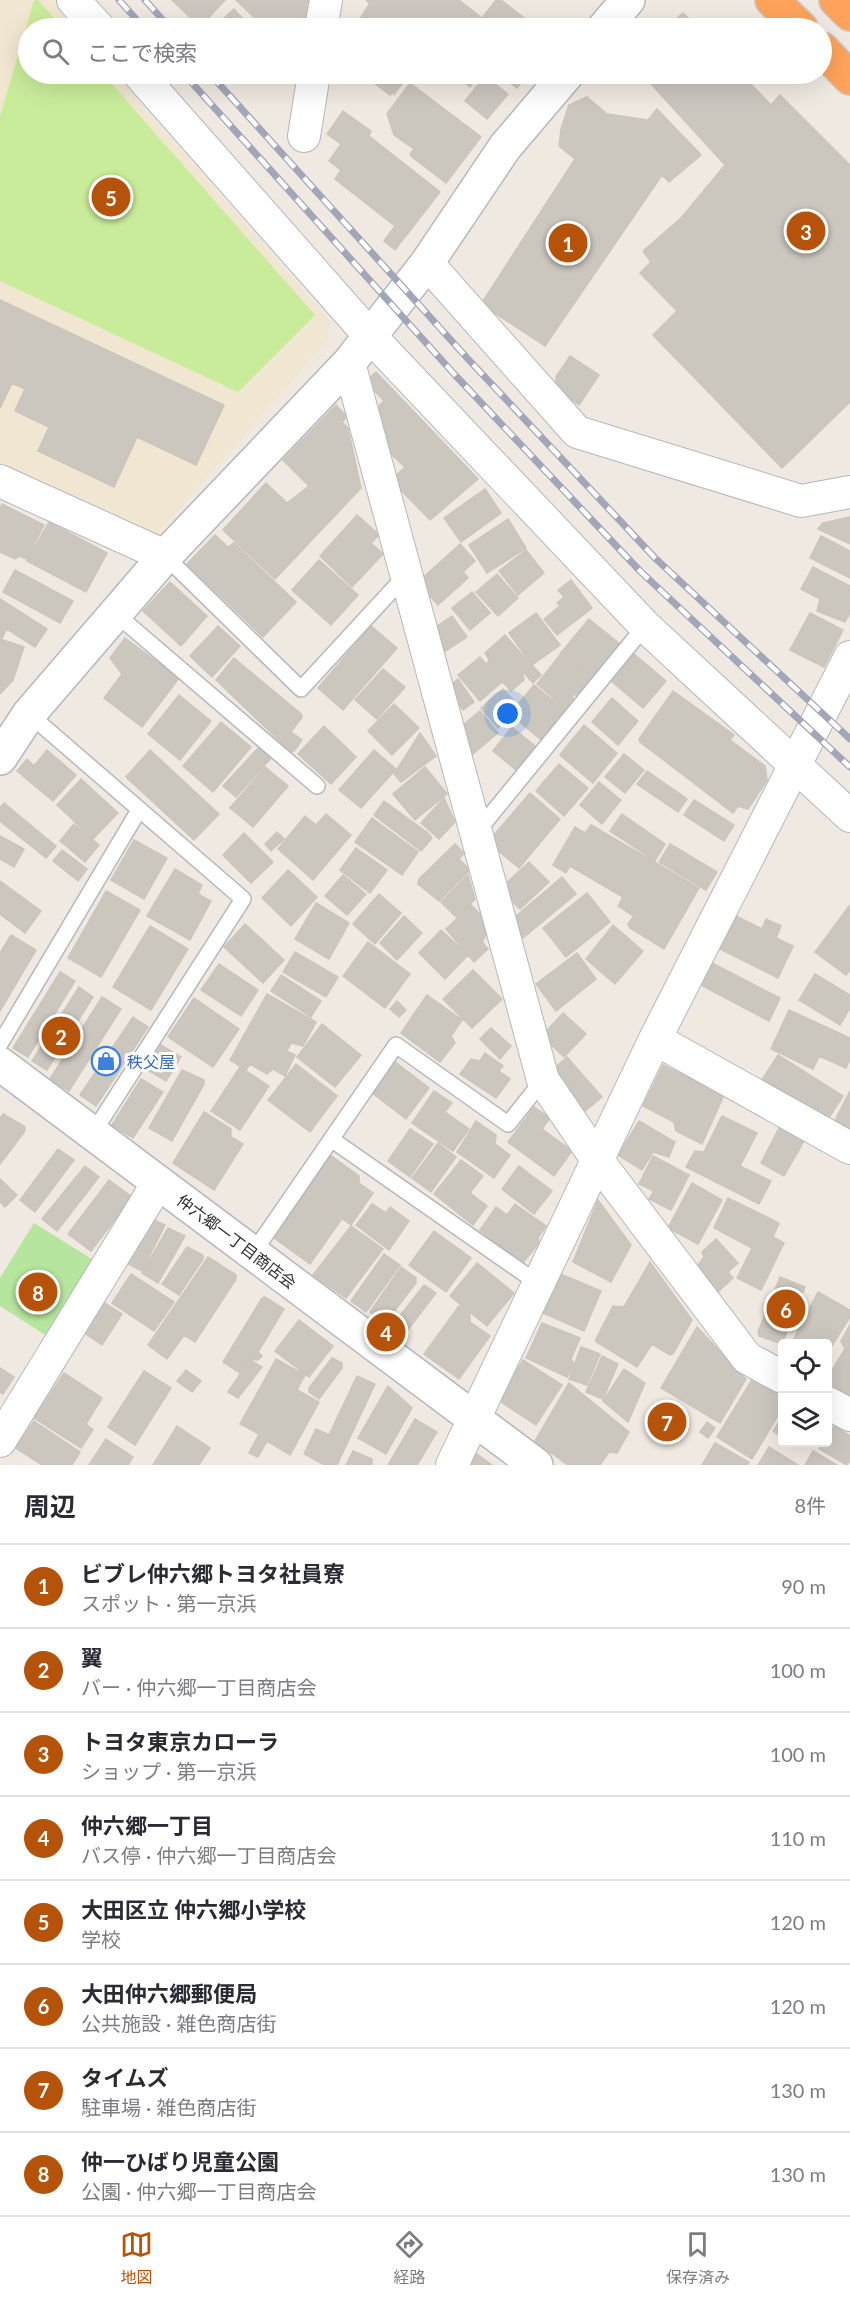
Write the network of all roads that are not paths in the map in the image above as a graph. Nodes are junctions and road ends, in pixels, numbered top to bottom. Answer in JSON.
{"nodes":[{"id":1,"x":73,"y":0,"type":"edge"},
{"id":2,"x":326,"y":0,"type":"edge"},
{"id":3,"x":628,"y":0,"type":"edge"},
{"id":4,"x":772,"y":0,"type":"edge"},
{"id":5,"x":836,"y":0,"type":"edge"},
{"id":6,"x":850,"y":14,"type":"edge"},
{"id":7,"x":90,"y":18,"type":"edge"},
{"id":8,"x":323,"y":18,"type":"edge"},
{"id":9,"x":613,"y":18,"type":"edge"},
{"id":10,"x":791,"y":18,"type":"edge"},
{"id":11,"x":832,"y":59,"type":"edge"},
{"id":12,"x":850,"y":78,"type":"edge"},
{"id":13,"x":147,"y":84,"type":"edge"},
{"id":14,"x":312,"y":84,"type":"edge"},
{"id":15,"x":559,"y":84,"type":"edge"},
{"id":16,"x":304,"y":136,"type":"dead end"},
{"id":17,"x":427,"y":263,"type":"junction"},
{"id":18,"x":370,"y":336,"type":"junction"},
{"id":19,"x":349,"y":363,"type":"junction"},
{"id":20,"x":0,"y":481,"type":"edge"},
{"id":21,"x":850,"y":492,"type":"edge"},
{"id":22,"x":165,"y":556,"type":"junction"},
{"id":23,"x":406,"y":575,"type":"junction"},
{"id":24,"x":116,"y":614,"type":"junction"},
{"id":25,"x":645,"y":626,"type":"junction"},
{"id":26,"x":850,"y":657,"type":"edge"},
{"id":27,"x":29,"y":714,"type":"junction"},
{"id":28,"x":0,"y":758,"type":"edge"},
{"id":29,"x":795,"y":764,"type":"junction"},
{"id":30,"x":317,"y":786,"type":"dead end"},
{"id":31,"x":139,"y":810,"type":"junction"},
{"id":32,"x":850,"y":816,"type":"edge"},
{"id":33,"x":476,"y":833,"type":"junction"},
{"id":34,"x":656,"y":1039,"type":"junction"},
{"id":35,"x":0,"y":1044,"type":"edge"},
{"id":36,"x":0,"y":1064,"type":"edge"},
{"id":37,"x":543,"y":1080,"type":"junction"},
{"id":38,"x":93,"y":1133,"type":"junction"},
{"id":39,"x":331,"y":1139,"type":"junction"},
{"id":40,"x":850,"y":1148,"type":"edge"},
{"id":41,"x":598,"y":1161,"type":"junction"},
{"id":42,"x":158,"y":1183,"type":"junction"},
{"id":43,"x":253,"y":1253,"type":"junction"},
{"id":44,"x":539,"y":1284,"type":"junction"},
{"id":45,"x":778,"y":1374,"type":"edge"},
{"id":46,"x":832,"y":1404,"type":"edge"},
{"id":47,"x":850,"y":1415,"type":"edge"},
{"id":48,"x":474,"y":1419,"type":"junction"},
{"id":49,"x":1,"y":1437,"type":"edge"},
{"id":50,"x":452,"y":1465,"type":"edge"},
{"id":51,"x":536,"y":1465,"type":"edge"}],
"edges":[{"from":1,"to":7,"type":"street"},
{"from":2,"to":8,"type":"street"},
{"from":3,"to":9,"type":"street"},
{"from":4,"to":10,"type":"highway"},
{"from":5,"to":6,"type":"highway"},
{"from":11,"to":12,"type":"highway"},
{"from":13,"to":18,"type":"street"},
{"from":14,"to":16,"type":"street"},
{"from":15,"to":17,"type":"street"},
{"from":17,"to":18,"type":"street"},
{"from":17,"to":21,"type":"street"},
{"from":18,"to":19,"type":"street"},
{"from":18,"to":25,"type":"street"},
{"from":19,"to":22,"type":"street"},
{"from":19,"to":23,"type":"street"},
{"from":20,"to":22,"type":"street"},
{"from":22,"to":23,"type":"lane"},
{"from":22,"to":24,"type":"street"},
{"from":23,"to":33,"type":"street"},
{"from":24,"to":27,"type":"street"},
{"from":24,"to":30,"type":"lane"},
{"from":25,"to":29,"type":"street"},
{"from":25,"to":33,"type":"lane"},
{"from":26,"to":29,"type":"street"},
{"from":27,"to":28,"type":"street"},
{"from":27,"to":31,"type":"lane"},
{"from":29,"to":32,"type":"street"},
{"from":29,"to":34,"type":"street"},
{"from":31,"to":35,"type":"lane"},
{"from":31,"to":38,"type":"lane"},
{"from":33,"to":37,"type":"street"},
{"from":34,"to":40,"type":"street"},
{"from":34,"to":41,"type":"street"},
{"from":36,"to":38,"type":"street","name":"仲六郷一丁目商店会"},
{"from":37,"to":39,"type":"lane"},
{"from":37,"to":41,"type":"street"},
{"from":38,"to":42,"type":"street","name":"仲六郷一丁目商店会"},
{"from":39,"to":43,"type":"lane"},
{"from":39,"to":44,"type":"lane"},
{"from":41,"to":44,"type":"street"},
{"from":41,"to":45,"type":"street"},
{"from":42,"to":43,"type":"street","name":"仲六郷一丁目商店会"},
{"from":42,"to":49,"type":"street"},
{"from":43,"to":48,"type":"street","name":"仲六郷一丁目商店会"},
{"from":44,"to":48,"type":"street"},
{"from":46,"to":47,"type":"street"},
{"from":48,"to":50,"type":"street"},
{"from":48,"to":51,"type":"street","name":"仲六郷一丁目商店会"}]}
